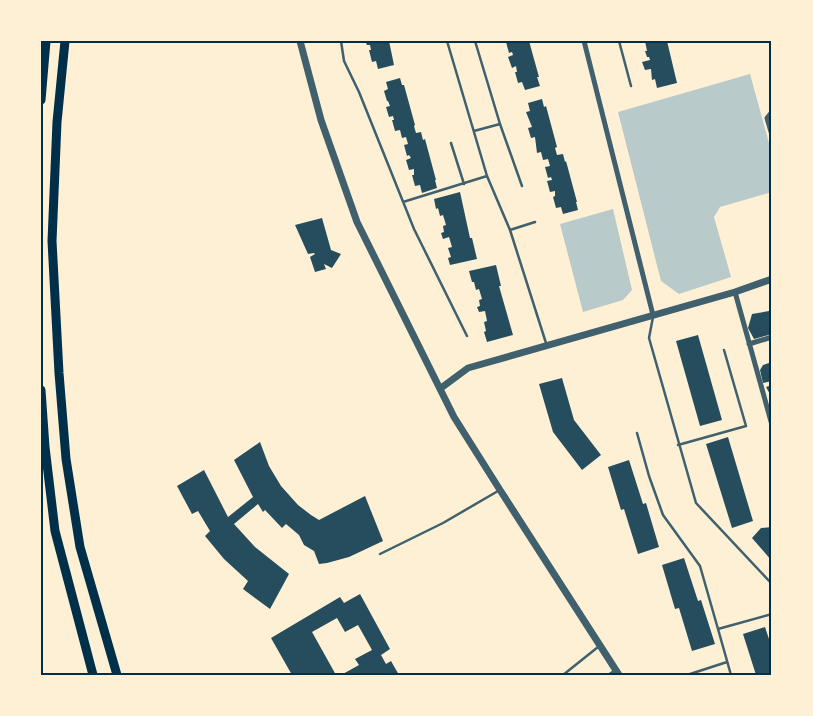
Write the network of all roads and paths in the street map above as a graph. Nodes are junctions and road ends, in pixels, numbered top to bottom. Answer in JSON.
{"nodes":[{"id":1,"x":46,"y":41,"type":"edge"},
{"id":2,"x":65,"y":41,"type":"edge"},
{"id":3,"x":300,"y":41,"type":"edge"},
{"id":4,"x":341,"y":41,"type":"edge"},
{"id":5,"x":447,"y":41,"type":"edge"},
{"id":6,"x":475,"y":41,"type":"edge"},
{"id":7,"x":584,"y":41,"type":"edge"},
{"id":8,"x":619,"y":41,"type":"edge"},
{"id":9,"x":631,"y":86,"type":"dead end"},
{"id":10,"x":41,"y":100,"type":"edge"},
{"id":11,"x":772,"y":112,"type":"edge"},
{"id":12,"x":500,"y":124,"type":"junction"},
{"id":13,"x":474,"y":131,"type":"junction"},
{"id":14,"x":772,"y":135,"type":"edge"},
{"id":15,"x":451,"y":143,"type":"dead end"},
{"id":16,"x":487,"y":176,"type":"junction"},
{"id":17,"x":464,"y":184,"type":"junction"},
{"id":18,"x":522,"y":186,"type":"dead end"},
{"id":19,"x":403,"y":202,"type":"junction"},
{"id":20,"x":535,"y":222,"type":"dead end"},
{"id":21,"x":510,"y":230,"type":"junction"},
{"id":22,"x":772,"y":279,"type":"edge"},
{"id":23,"x":735,"y":292,"type":"junction"},
{"id":24,"x":653,"y":315,"type":"junction"},
{"id":25,"x":467,"y":336,"type":"dead end"},
{"id":26,"x":772,"y":337,"type":"edge"},
{"id":27,"x":749,"y":344,"type":"junction"},
{"id":28,"x":547,"y":345,"type":"junction"},
{"id":29,"x":724,"y":350,"type":"dead end"},
{"id":30,"x":441,"y":388,"type":"junction"},
{"id":31,"x":41,"y":390,"type":"edge"},
{"id":32,"x":769,"y":405,"type":"edge"},
{"id":33,"x":772,"y":425,"type":"edge"},
{"id":34,"x":637,"y":433,"type":"dead end"},
{"id":35,"x":678,"y":445,"type":"junction"},
{"id":36,"x":500,"y":490,"type":"junction"},
{"id":37,"x":380,"y":554,"type":"dead end"},
{"id":38,"x":772,"y":584,"type":"edge"},
{"id":39,"x":772,"y":614,"type":"edge"},
{"id":40,"x":718,"y":629,"type":"junction"},
{"id":41,"x":599,"y":646,"type":"junction"},
{"id":42,"x":727,"y":662,"type":"junction"},
{"id":43,"x":617,"y":672,"type":"edge"},
{"id":44,"x":94,"y":675,"type":"edge"},
{"id":45,"x":117,"y":675,"type":"edge"},
{"id":46,"x":563,"y":675,"type":"edge"},
{"id":47,"x":608,"y":675,"type":"edge"},
{"id":48,"x":687,"y":675,"type":"edge"},
{"id":49,"x":731,"y":675,"type":"edge"}],
"edges":[{"from":1,"to":10,"type":"highway"},
{"from":2,"to":45,"type":"highway"},
{"from":3,"to":30,"type":"street"},
{"from":4,"to":19,"type":"lane"},
{"from":5,"to":13,"type":"lane"},
{"from":6,"to":12,"type":"lane"},
{"from":7,"to":24,"type":"street"},
{"from":8,"to":9,"type":"lane"},
{"from":11,"to":14,"type":"street"},
{"from":12,"to":13,"type":"lane"},
{"from":12,"to":18,"type":"lane"},
{"from":13,"to":16,"type":"lane"},
{"from":15,"to":17,"type":"lane"},
{"from":16,"to":17,"type":"lane"},
{"from":16,"to":21,"type":"lane"},
{"from":17,"to":19,"type":"lane"},
{"from":19,"to":25,"type":"lane"},
{"from":20,"to":21,"type":"lane"},
{"from":21,"to":28,"type":"lane"},
{"from":22,"to":23,"type":"street"},
{"from":23,"to":24,"type":"street"},
{"from":23,"to":27,"type":"street"},
{"from":24,"to":28,"type":"street"},
{"from":24,"to":35,"type":"lane"},
{"from":26,"to":27,"type":"street"},
{"from":27,"to":32,"type":"street"},
{"from":28,"to":30,"type":"street"},
{"from":29,"to":35,"type":"lane"},
{"from":30,"to":36,"type":"street"},
{"from":31,"to":44,"type":"highway"},
{"from":32,"to":33,"type":"street"},
{"from":34,"to":40,"type":"lane"},
{"from":35,"to":38,"type":"lane"},
{"from":36,"to":37,"type":"lane"},
{"from":36,"to":41,"type":"street"},
{"from":39,"to":40,"type":"lane"},
{"from":40,"to":42,"type":"lane"},
{"from":41,"to":43,"type":"street"},
{"from":41,"to":46,"type":"lane"},
{"from":42,"to":48,"type":"lane"},
{"from":42,"to":49,"type":"lane"},
{"from":43,"to":47,"type":"lane"}]}
